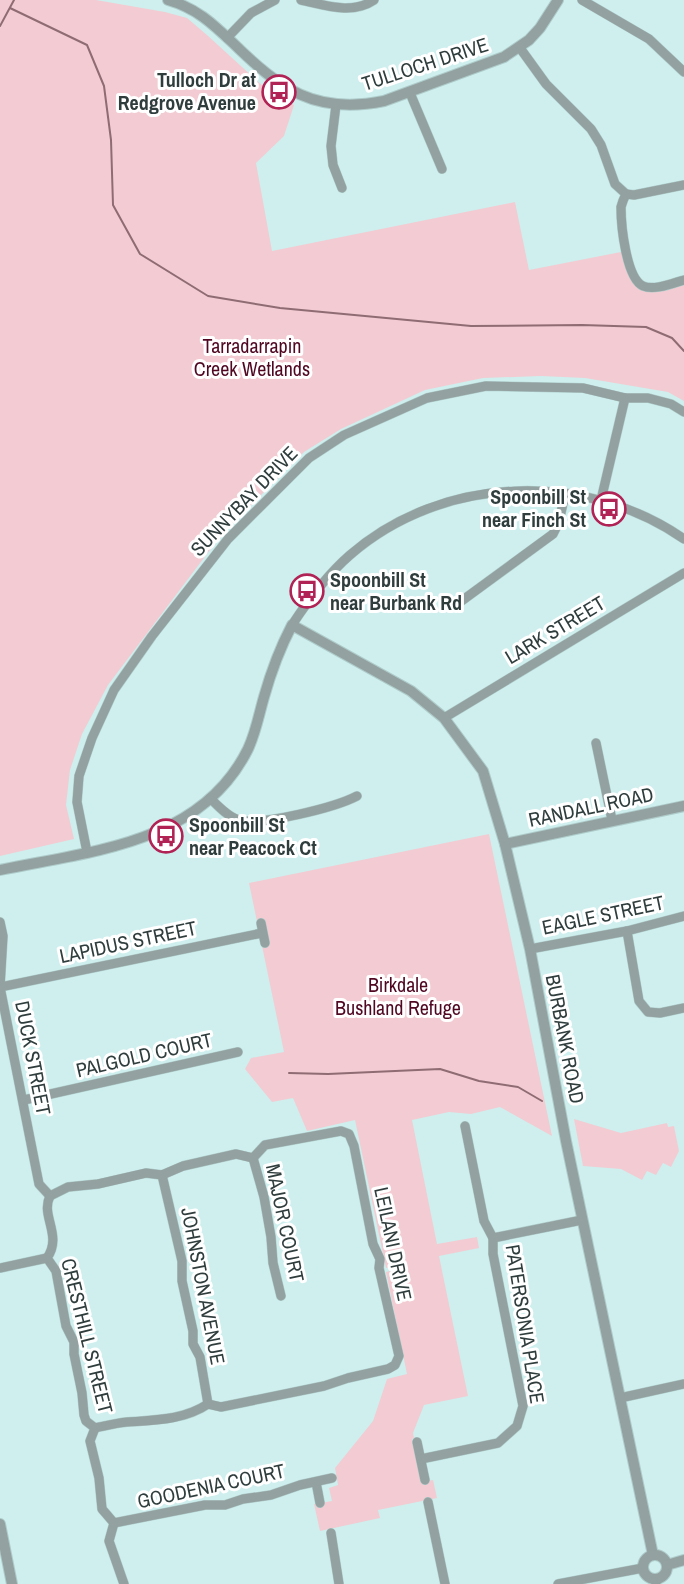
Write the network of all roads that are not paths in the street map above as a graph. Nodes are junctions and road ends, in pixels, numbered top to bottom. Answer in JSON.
{"nodes":[{"id":1,"x":168,"y":0,"type":"edge"},
{"id":2,"x":274,"y":0,"type":"edge"},
{"id":3,"x":302,"y":0,"type":"edge"},
{"id":4,"x":374,"y":0,"type":"edge"},
{"id":5,"x":558,"y":0,"type":"edge"},
{"id":6,"x":582,"y":0,"type":"edge"},
{"id":7,"x":227,"y":38,"type":"junction"},
{"id":8,"x":520,"y":48,"type":"junction"},
{"id":9,"x":684,"y":72,"type":"edge"},
{"id":10,"x":410,"y":93,"type":"junction"},
{"id":11,"x":336,"y":105,"type":"junction"},
{"id":12,"x":442,"y":169,"type":"dead end"},
{"id":13,"x":684,"y":185,"type":"edge"},
{"id":14,"x":342,"y":188,"type":"dead end"},
{"id":15,"x":626,"y":194,"type":"junction"},
{"id":16,"x":684,"y":280,"type":"edge"},
{"id":17,"x":625,"y":398,"type":"junction"},
{"id":18,"x":684,"y":412,"type":"edge"},
{"id":19,"x":565,"y":494,"type":"junction"},
{"id":20,"x":601,"y":500,"type":"junction"},
{"id":21,"x":684,"y":539,"type":"edge"},
{"id":22,"x":684,"y":573,"type":"edge"},
{"id":23,"x":456,"y":605,"type":"dead end"},
{"id":24,"x":292,"y":625,"type":"junction"},
{"id":25,"x":444,"y":718,"type":"junction"},
{"id":26,"x":596,"y":743,"type":"dead end"},
{"id":27,"x":357,"y":796,"type":"dead end"},
{"id":28,"x":210,"y":798,"type":"junction"},
{"id":29,"x":684,"y":806,"type":"edge"},
{"id":30,"x":612,"y":820,"type":"junction"},
{"id":31,"x":505,"y":844,"type":"junction"},
{"id":32,"x":87,"y":852,"type":"junction"},
{"id":33,"x":0,"y":870,"type":"edge"},
{"id":34,"x":684,"y":916,"type":"edge"},
{"id":35,"x":0,"y":922,"type":"edge"},
{"id":36,"x":627,"y":931,"type":"junction"},
{"id":37,"x":263,"y":933,"type":"dead end"},
{"id":38,"x":530,"y":949,"type":"junction"},
{"id":39,"x":0,"y":987,"type":"edge"},
{"id":40,"x":684,"y":1008,"type":"edge"},
{"id":41,"x":238,"y":1053,"type":"dead end"},
{"id":42,"x":24,"y":1100,"type":"junction"},
{"id":43,"x":465,"y":1126,"type":"dead end"},
{"id":44,"x":253,"y":1158,"type":"junction"},
{"id":45,"x":162,"y":1175,"type":"junction"},
{"id":46,"x":50,"y":1196,"type":"junction"},
{"id":47,"x":582,"y":1220,"type":"junction"},
{"id":48,"x":493,"y":1238,"type":"junction"},
{"id":49,"x":47,"y":1258,"type":"junction"},
{"id":50,"x":0,"y":1268,"type":"edge"},
{"id":51,"x":281,"y":1296,"type":"dead end"},
{"id":52,"x":684,"y":1383,"type":"edge"},
{"id":53,"x":620,"y":1398,"type":"junction"},
{"id":54,"x":208,"y":1404,"type":"junction"},
{"id":55,"x":95,"y":1428,"type":"junction"},
{"id":56,"x":417,"y":1442,"type":"dead end"},
{"id":57,"x":421,"y":1459,"type":"junction"},
{"id":58,"x":332,"y":1478,"type":"dead end"},
{"id":59,"x":426,"y":1480,"type":"dead end"},
{"id":60,"x":316,"y":1482,"type":"junction"},
{"id":61,"x":428,"y":1502,"type":"dead end"},
{"id":62,"x":320,"y":1503,"type":"dead end"},
{"id":63,"x":114,"y":1523,"type":"junction"},
{"id":64,"x":0,"y":1524,"type":"edge"},
{"id":65,"x":331,"y":1533,"type":"dead end"},
{"id":66,"x":652,"y":1555,"type":"junction"},
{"id":67,"x":684,"y":1560,"type":"edge"},
{"id":68,"x":667,"y":1565,"type":"junction"},
{"id":69,"x":643,"y":1568,"type":"junction"},
{"id":70,"x":655,"y":1581,"type":"edge"},
{"id":71,"x":12,"y":1584,"type":"edge"},
{"id":72,"x":124,"y":1584,"type":"edge"},
{"id":73,"x":339,"y":1584,"type":"edge"},
{"id":74,"x":445,"y":1584,"type":"edge"},
{"id":75,"x":558,"y":1584,"type":"edge"}],
"edges":[{"from":1,"to":7,"type":"street","name":"TULLOCH DRIVE"},
{"from":2,"to":7,"type":"street"},
{"from":3,"to":4,"type":"street"},
{"from":5,"to":8,"type":"street","name":"TULLOCH DRIVE"},
{"from":6,"to":9,"type":"street"},
{"from":7,"to":11,"type":"street","name":"TULLOCH DRIVE"},
{"from":8,"to":10,"type":"street","name":"TULLOCH DRIVE"},
{"from":8,"to":15,"type":"street"},
{"from":10,"to":11,"type":"street","name":"TULLOCH DRIVE"},
{"from":10,"to":12,"type":"street"},
{"from":11,"to":14,"type":"street"},
{"from":13,"to":15,"type":"street"},
{"from":15,"to":16,"type":"street"},
{"from":17,"to":18,"type":"street","name":"SUNNYBAY DRIVE"},
{"from":17,"to":20,"type":"street"},
{"from":17,"to":32,"type":"street","name":"SUNNYBAY DRIVE"},
{"from":19,"to":20,"type":"street"},
{"from":19,"to":23,"type":"street"},
{"from":19,"to":24,"type":"street"},
{"from":20,"to":21,"type":"street"},
{"from":22,"to":25,"type":"street","name":"LARK STREET"},
{"from":24,"to":25,"type":"street","name":"BURBANK ROAD"},
{"from":24,"to":28,"type":"street"},
{"from":25,"to":31,"type":"street","name":"BURBANK ROAD"},
{"from":26,"to":30,"type":"street"},
{"from":27,"to":28,"type":"street"},
{"from":28,"to":32,"type":"street"},
{"from":29,"to":30,"type":"street","name":"RANDALL ROAD"},
{"from":30,"to":31,"type":"street","name":"RANDALL ROAD"},
{"from":31,"to":38,"type":"street","name":"BURBANK ROAD"},
{"from":32,"to":33,"type":"street"},
{"from":34,"to":36,"type":"street","name":"EAGLE STREET"},
{"from":35,"to":39,"type":"street","name":"DUCK STREET"},
{"from":36,"to":38,"type":"street","name":"EAGLE STREET"},
{"from":36,"to":40,"type":"street"},
{"from":37,"to":39,"type":"street","name":"LAPIDUS STREET"},
{"from":38,"to":47,"type":"street","name":"BURBANK ROAD"},
{"from":39,"to":42,"type":"street","name":"DUCK STREET"},
{"from":41,"to":42,"type":"street","name":"PALGOLD COURT"},
{"from":42,"to":46,"type":"street","name":"DUCK STREET"},
{"from":43,"to":48,"type":"street","name":"PATERSONIA PLACE"},
{"from":44,"to":45,"type":"street"},
{"from":44,"to":51,"type":"street","name":"MAJOR COURT"},
{"from":44,"to":54,"type":"street","name":"LEILANI DRIVE"},
{"from":45,"to":46,"type":"street"},
{"from":45,"to":54,"type":"street","name":"JOHNSTON AVENUE"},
{"from":46,"to":49,"type":"street","name":"CRESTHILL STREET"},
{"from":47,"to":48,"type":"street"},
{"from":47,"to":53,"type":"street","name":"BURBANK ROAD"},
{"from":48,"to":57,"type":"street","name":"PATERSONIA PLACE"},
{"from":49,"to":50,"type":"street"},
{"from":49,"to":55,"type":"street","name":"CRESTHILL STREET"},
{"from":52,"to":53,"type":"street"},
{"from":53,"to":66,"type":"street","name":"BURBANK ROAD"},
{"from":54,"to":55,"type":"street","name":"LEILANI DRIVE"},
{"from":55,"to":63,"type":"street","name":"CRESTHILL STREET"},
{"from":56,"to":57,"type":"street"},
{"from":57,"to":59,"type":"street"},
{"from":58,"to":60,"type":"street","name":"GOODENIA COURT"},
{"from":60,"to":62,"type":"street","name":"GOODENIA COURT"},
{"from":60,"to":63,"type":"street","name":"GOODENIA COURT"},
{"from":61,"to":74,"type":"street"},
{"from":63,"to":72,"type":"street","name":"CRESTHILL STREET"},
{"from":64,"to":71,"type":"street"},
{"from":65,"to":73,"type":"street"},
{"from":66,"to":68,"type":"street"},
{"from":66,"to":69,"type":"street"},
{"from":67,"to":68,"type":"street"},
{"from":68,"to":70,"type":"street"},
{"from":69,"to":70,"type":"street"},
{"from":69,"to":75,"type":"street"}]}
